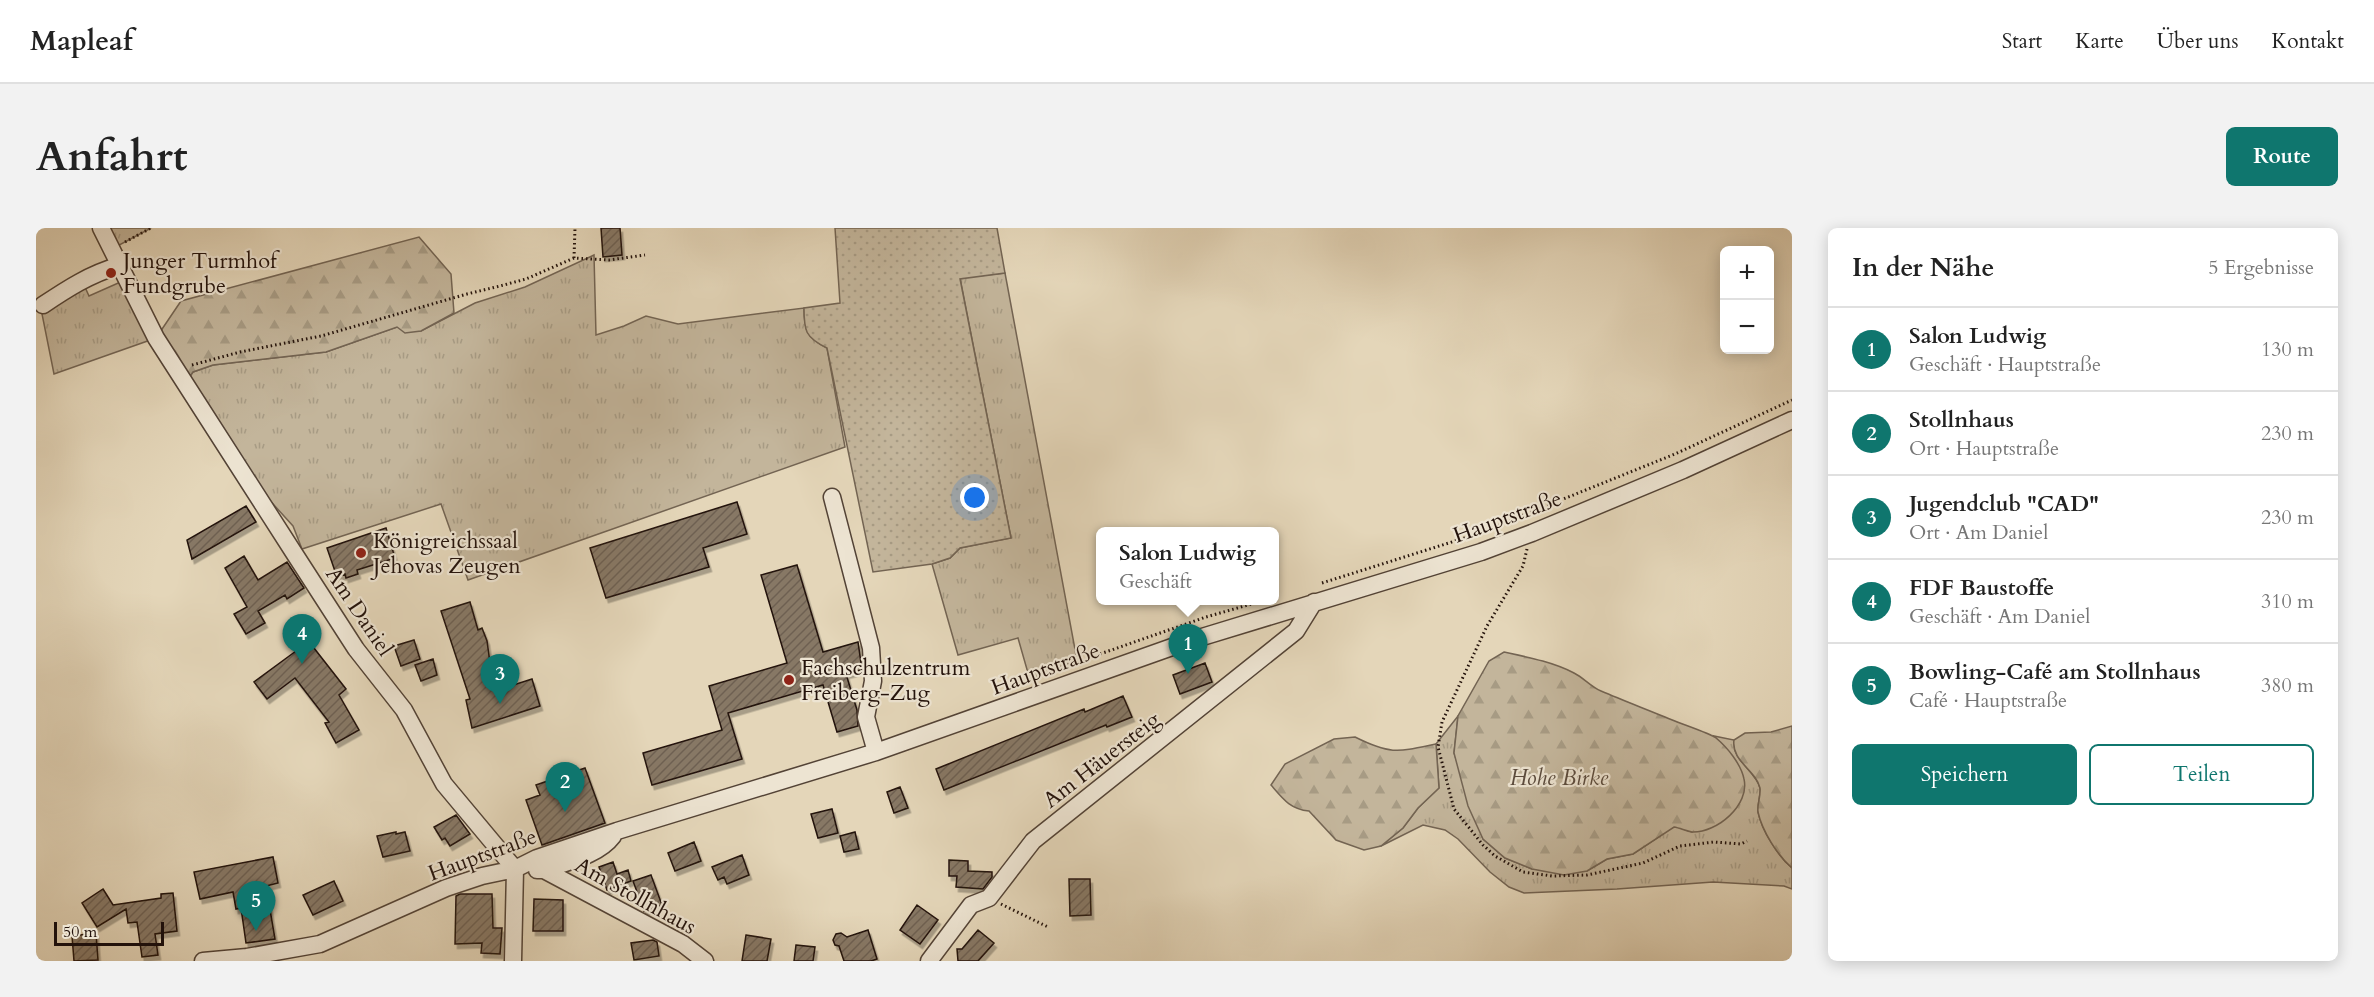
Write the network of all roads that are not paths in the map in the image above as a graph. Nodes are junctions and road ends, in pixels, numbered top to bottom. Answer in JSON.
{"nodes":[{"id":1,"x":101,"y":228,"type":"edge"},
{"id":2,"x":118,"y":266,"type":"junction"},
{"id":3,"x":43,"y":305,"type":"dead end"},
{"id":4,"x":1792,"y":420,"type":"edge"},
{"id":5,"x":831,"y":497,"type":"dead end"},
{"id":6,"x":1314,"y":602,"type":"junction"},
{"id":7,"x":876,"y":752,"type":"junction"},
{"id":8,"x":617,"y":831,"type":"junction"},
{"id":9,"x":515,"y":869,"type":"junction"},
{"id":10,"x":544,"y":870,"type":"junction"},
{"id":11,"x":203,"y":961,"type":"edge"},
{"id":12,"x":513,"y":961,"type":"edge"},
{"id":13,"x":705,"y":961,"type":"edge"},
{"id":14,"x":929,"y":961,"type":"edge"}],
"edges":[{"from":1,"to":2,"type":"street","name":"Am Daniel"},
{"from":2,"to":3,"type":"street"},
{"from":2,"to":9,"type":"street","name":"Am Daniel"},
{"from":4,"to":6,"type":"street","name":"Hauptstraße"},
{"from":5,"to":7,"type":"street"},
{"from":6,"to":7,"type":"street","name":"Hauptstraße"},
{"from":6,"to":14,"type":"street","name":"Am Häuersteig"},
{"from":7,"to":8,"type":"street","name":"Hauptstraße"},
{"from":8,"to":9,"type":"street","name":"Hauptstraße"},
{"from":8,"to":10,"type":"street"},
{"from":9,"to":10,"type":"street"},
{"from":9,"to":11,"type":"street","name":"Hauptstraße"},
{"from":9,"to":12,"type":"street"},
{"from":10,"to":13,"type":"street","name":"Am Stollnhaus"}]}
